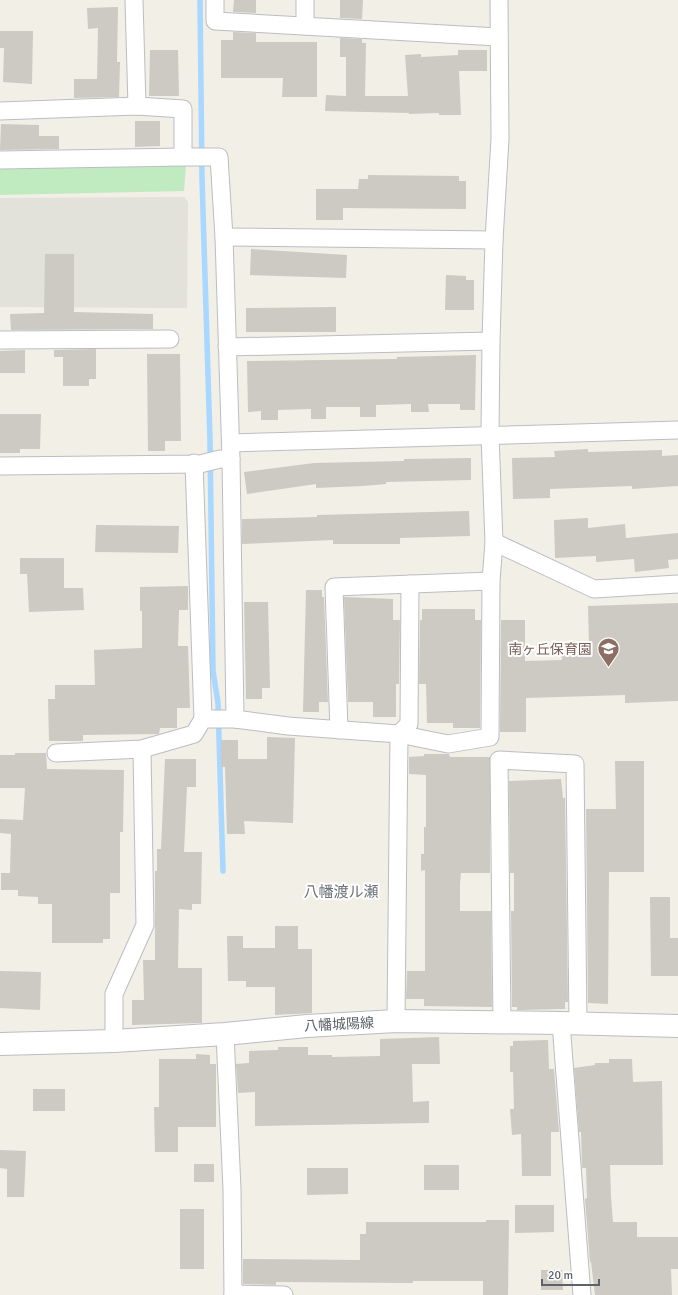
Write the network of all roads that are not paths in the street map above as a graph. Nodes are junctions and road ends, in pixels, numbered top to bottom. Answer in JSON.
{"nodes":[{"id":1,"x":134,"y":0,"type":"edge"},
{"id":2,"x":215,"y":0,"type":"edge"},
{"id":3,"x":305,"y":0,"type":"edge"},
{"id":4,"x":499,"y":0,"type":"edge"},
{"id":5,"x":305,"y":26,"type":"junction"},
{"id":6,"x":498,"y":37,"type":"junction"},
{"id":7,"x":137,"y":106,"type":"junction"},
{"id":8,"x":0,"y":111,"type":"edge"},
{"id":9,"x":196,"y":157,"type":"junction"},
{"id":10,"x":0,"y":160,"type":"edge"},
{"id":11,"x":224,"y":237,"type":"junction"},
{"id":12,"x":494,"y":240,"type":"junction"},
{"id":13,"x":170,"y":339,"type":"dead end"},
{"id":14,"x":0,"y":340,"type":"edge"},
{"id":15,"x":491,"y":341,"type":"junction"},
{"id":16,"x":227,"y":347,"type":"junction"},
{"id":17,"x":678,"y":430,"type":"edge"},
{"id":18,"x":490,"y":435,"type":"junction"},
{"id":19,"x":227,"y":454,"type":"junction"},
{"id":20,"x":197,"y":463,"type":"junction"},
{"id":21,"x":0,"y":466,"type":"edge"},
{"id":22,"x":494,"y":542,"type":"junction"},
{"id":23,"x":491,"y":581,"type":"junction"},
{"id":24,"x":410,"y":584,"type":"junction"},
{"id":25,"x":678,"y":584,"type":"edge"},
{"id":26,"x":217,"y":719,"type":"junction"},
{"id":27,"x":339,"y":730,"type":"junction"},
{"id":28,"x":399,"y":734,"type":"junction"},
{"id":29,"x":142,"y":749,"type":"junction"},
{"id":30,"x":56,"y":753,"type":"dead end"},
{"id":31,"x":396,"y":1021,"type":"junction"},
{"id":32,"x":502,"y":1023,"type":"junction"},
{"id":33,"x":570,"y":1023,"type":"junction"},
{"id":34,"x":678,"y":1026,"type":"edge"},
{"id":35,"x":225,"y":1034,"type":"junction"},
{"id":36,"x":114,"y":1042,"type":"junction"},
{"id":37,"x":0,"y":1044,"type":"edge"},
{"id":38,"x":233,"y":1295,"type":"edge"},
{"id":39,"x":284,"y":1295,"type":"edge"},
{"id":40,"x":582,"y":1295,"type":"edge"}],
"edges":[{"from":1,"to":7,"type":"street"},
{"from":2,"to":5,"type":"street"},
{"from":3,"to":5,"type":"street"},
{"from":4,"to":6,"type":"street"},
{"from":5,"to":6,"type":"street"},
{"from":6,"to":12,"type":"street"},
{"from":7,"to":8,"type":"street"},
{"from":7,"to":9,"type":"street"},
{"from":9,"to":10,"type":"street"},
{"from":9,"to":11,"type":"street"},
{"from":11,"to":12,"type":"street"},
{"from":11,"to":16,"type":"street"},
{"from":12,"to":15,"type":"street"},
{"from":13,"to":14,"type":"street"},
{"from":15,"to":16,"type":"street"},
{"from":15,"to":18,"type":"street"},
{"from":16,"to":19,"type":"street"},
{"from":17,"to":18,"type":"street"},
{"from":18,"to":19,"type":"street"},
{"from":18,"to":22,"type":"street"},
{"from":19,"to":20,"type":"street"},
{"from":19,"to":26,"type":"street"},
{"from":20,"to":21,"type":"street"},
{"from":20,"to":26,"type":"street"},
{"from":22,"to":23,"type":"street"},
{"from":22,"to":25,"type":"street"},
{"from":23,"to":24,"type":"street"},
{"from":23,"to":28,"type":"street"},
{"from":24,"to":27,"type":"street"},
{"from":24,"to":28,"type":"street"},
{"from":26,"to":27,"type":"street"},
{"from":26,"to":29,"type":"street"},
{"from":27,"to":28,"type":"street"},
{"from":28,"to":31,"type":"street"},
{"from":29,"to":30,"type":"street"},
{"from":29,"to":36,"type":"street"},
{"from":31,"to":32,"type":"main road","name":"八幡城陽線"},
{"from":31,"to":35,"type":"main road","name":"八幡城陽線"},
{"from":32,"to":33,"type":"main road","name":"八幡城陽線"},
{"from":32,"to":33,"type":"street"},
{"from":33,"to":34,"type":"main road","name":"八幡城陽線"},
{"from":33,"to":40,"type":"street"},
{"from":35,"to":36,"type":"main road","name":"八幡城陽線"},
{"from":35,"to":38,"type":"street"},
{"from":36,"to":37,"type":"main road","name":"八幡城陽線"},
{"from":38,"to":39,"type":"street"}]}
